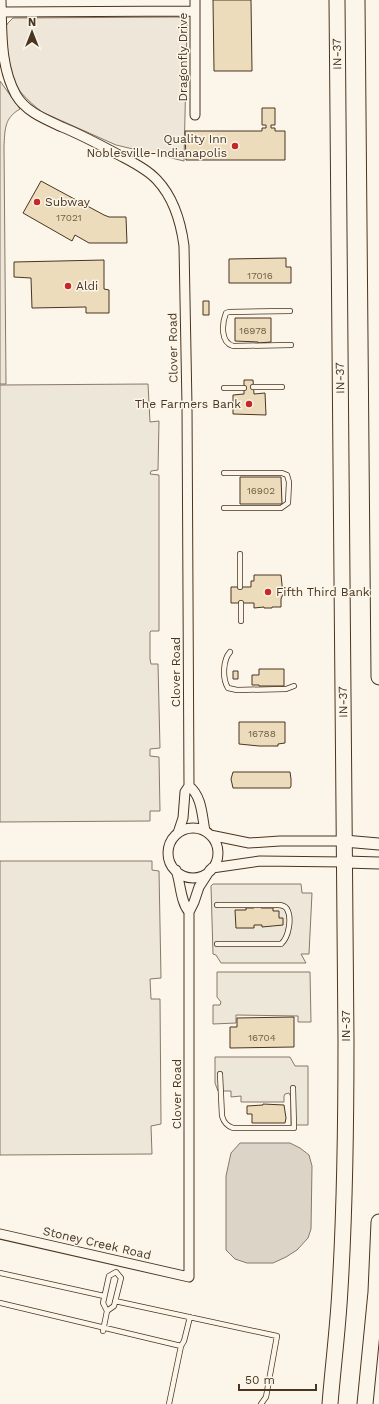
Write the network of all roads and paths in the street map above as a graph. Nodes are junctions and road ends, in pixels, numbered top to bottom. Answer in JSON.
{"nodes":[{"id":1,"x":1,"y":0,"type":"edge"},
{"id":2,"x":194,"y":0,"type":"edge"},
{"id":3,"x":337,"y":0,"type":"edge"},
{"id":4,"x":372,"y":0,"type":"edge"},
{"id":5,"x":194,"y":11,"type":"junction"},
{"id":6,"x":1,"y":12,"type":"junction"},
{"id":7,"x":195,"y":115,"type":"dead end"},
{"id":8,"x":290,"y":311,"type":"dead end"},
{"id":9,"x":291,"y":345,"type":"dead end"},
{"id":10,"x":253,"y":387,"type":"dead end"},
{"id":11,"x":282,"y":387,"type":"dead end"},
{"id":12,"x":224,"y":388,"type":"dead end"},
{"id":13,"x":244,"y":388,"type":"dead end"},
{"id":14,"x":224,"y":474,"type":"dead end"},
{"id":15,"x":224,"y":508,"type":"dead end"},
{"id":16,"x":240,"y":554,"type":"dead end"},
{"id":17,"x":240,"y":587,"type":"dead end"},
{"id":18,"x":241,"y":603,"type":"dead end"},
{"id":19,"x":241,"y":621,"type":"dead end"},
{"id":20,"x":230,"y":652,"type":"dead end"},
{"id":21,"x":379,"y":677,"type":"edge"},
{"id":22,"x":294,"y":686,"type":"dead end"},
{"id":23,"x":189,"y":786,"type":"junction"},
{"id":24,"x":207,"y":833,"type":"junction"},
{"id":25,"x":178,"y":834,"type":"junction"},
{"id":26,"x":344,"y":841,"type":"junction"},
{"id":27,"x":379,"y":844,"type":"edge"},
{"id":28,"x":345,"y":862,"type":"junction"},
{"id":29,"x":379,"y":863,"type":"edge"},
{"id":30,"x":211,"y":869,"type":"junction"},
{"id":31,"x":176,"y":870,"type":"junction"},
{"id":32,"x":217,"y":905,"type":"dead end"},
{"id":33,"x":189,"y":912,"type":"junction"},
{"id":34,"x":217,"y":944,"type":"dead end"},
{"id":35,"x":220,"y":1074,"type":"dead end"},
{"id":36,"x":293,"y":1088,"type":"dead end"},
{"id":37,"x":379,"y":1222,"type":"edge"},
{"id":38,"x":0,"y":1234,"type":"edge"},
{"id":39,"x":118,"y":1260,"type":"junction"},
{"id":40,"x":116,"y":1272,"type":"junction"},
{"id":41,"x":0,"y":1273,"type":"edge"},
{"id":42,"x":189,"y":1276,"type":"joint"},
{"id":43,"x":104,"y":1296,"type":"junction"},
{"id":44,"x":115,"y":1301,"type":"junction"},
{"id":45,"x":0,"y":1304,"type":"edge"},
{"id":46,"x":107,"y":1311,"type":"junction"},
{"id":47,"x":190,"y":1317,"type":"junction"},
{"id":48,"x":103,"y":1330,"type":"junction"},
{"id":49,"x":181,"y":1346,"type":"junction"},
{"id":50,"x":330,"y":1399,"type":"edge"},
{"id":51,"x":169,"y":1404,"type":"edge"},
{"id":52,"x":262,"y":1404,"type":"edge"},
{"id":53,"x":366,"y":1404,"type":"edge"}],
"edges":[{"from":1,"to":6,"type":"street","name":"Clover Road"},
{"from":2,"to":5,"type":"street","name":"Dragonfly Drive"},
{"from":3,"to":26,"type":"highway","name":"IN-37"},
{"from":4,"to":21,"type":"highway"},
{"from":5,"to":6,"type":"street"},
{"from":5,"to":7,"type":"street","name":"Dragonfly Drive"},
{"from":6,"to":23,"type":"street","name":"Clover Road"},
{"from":8,"to":9,"type":"lane"},
{"from":10,"to":11,"type":"lane"},
{"from":12,"to":13,"type":"lane"},
{"from":14,"to":15,"type":"lane"},
{"from":16,"to":17,"type":"lane"},
{"from":18,"to":19,"type":"lane"},
{"from":20,"to":22,"type":"lane"},
{"from":23,"to":24,"type":"street"},
{"from":23,"to":25,"type":"street","name":"Clover Road"},
{"from":24,"to":25,"type":"street"},
{"from":24,"to":26,"type":"street"},
{"from":24,"to":30,"type":"street"},
{"from":25,"to":31,"type":"street"},
{"from":26,"to":27,"type":"street"},
{"from":26,"to":28,"type":"highway","name":"IN-37"},
{"from":28,"to":29,"type":"street"},
{"from":28,"to":30,"type":"street"},
{"from":28,"to":50,"type":"highway","name":"IN-37"},
{"from":30,"to":31,"type":"street"},
{"from":30,"to":33,"type":"street","name":"Clover Road"},
{"from":31,"to":33,"type":"street","name":"Clover Road"},
{"from":32,"to":34,"type":"lane"},
{"from":33,"to":42,"type":"street","name":"Clover Road"},
{"from":35,"to":36,"type":"lane"},
{"from":37,"to":53,"type":"highway"},
{"from":38,"to":39,"type":"street","name":"Stoney Creek Road"},
{"from":39,"to":40,"type":"lane"},
{"from":39,"to":42,"type":"street","name":"Stoney Creek Road"},
{"from":40,"to":43,"type":"lane"},
{"from":40,"to":44,"type":"lane"},
{"from":41,"to":43,"type":"lane"},
{"from":43,"to":46,"type":"lane"},
{"from":44,"to":46,"type":"lane"},
{"from":44,"to":47,"type":"lane"},
{"from":45,"to":48,"type":"lane"},
{"from":46,"to":48,"type":"lane"},
{"from":47,"to":49,"type":"lane"},
{"from":47,"to":52,"type":"lane"},
{"from":48,"to":49,"type":"lane"},
{"from":49,"to":51,"type":"lane"}]}
